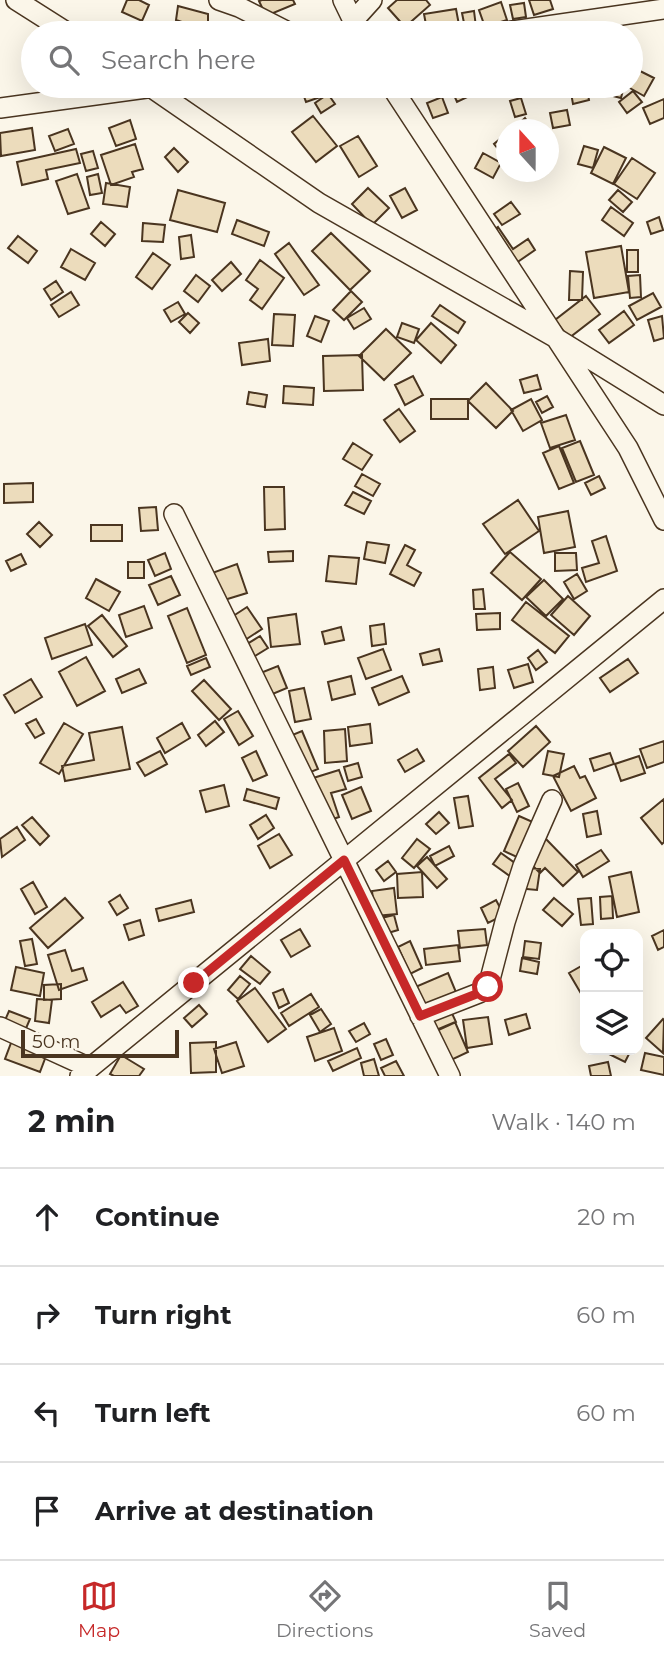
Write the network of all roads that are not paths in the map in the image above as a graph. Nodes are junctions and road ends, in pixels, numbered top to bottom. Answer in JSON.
{"nodes":[{"id":1,"x":16,"y":0,"type":"edge"},
{"id":2,"x":219,"y":0,"type":"edge"},
{"id":3,"x":343,"y":0,"type":"edge"},
{"id":4,"x":372,"y":0,"type":"edge"},
{"id":5,"x":664,"y":9,"type":"edge"},
{"id":6,"x":49,"y":21,"type":"edge"},
{"id":7,"x":266,"y":21,"type":"edge"},
{"id":8,"x":353,"y":21,"type":"edge"},
{"id":9,"x":360,"y":21,"type":"edge"},
{"id":10,"x":581,"y":21,"type":"edge"},
{"id":11,"x":70,"y":98,"type":"edge"},
{"id":12,"x":171,"y":98,"type":"edge"},
{"id":13,"x":399,"y":98,"type":"edge"},
{"id":14,"x":0,"y":108,"type":"edge"},
{"id":15,"x":556,"y":338,"type":"junction"},
{"id":16,"x":664,"y":405,"type":"edge"},
{"id":17,"x":174,"y":514,"type":"dead end"},
{"id":18,"x":664,"y":520,"type":"edge"},
{"id":19,"x":664,"y":599,"type":"edge"},
{"id":20,"x":552,"y":800,"type":"dead end"},
{"id":21,"x":344,"y":860,"type":"junction"},
{"id":22,"x":420,"y":1016,"type":"junction"},
{"id":23,"x":0,"y":1027,"type":"edge"},
{"id":24,"x":85,"y":1072,"type":"edge"},
{"id":25,"x":450,"y":1076,"type":"edge"}],
"edges":[{"from":1,"to":6,"type":"street"},
{"from":2,"to":7,"type":"street"},
{"from":3,"to":8,"type":"street"},
{"from":4,"to":9,"type":"street"},
{"from":5,"to":10,"type":"street"},
{"from":11,"to":14,"type":"street"},
{"from":12,"to":15,"type":"street"},
{"from":13,"to":15,"type":"street"},
{"from":15,"to":16,"type":"street"},
{"from":15,"to":18,"type":"street"},
{"from":17,"to":21,"type":"street"},
{"from":19,"to":21,"type":"street"},
{"from":20,"to":22,"type":"street"},
{"from":21,"to":22,"type":"street"},
{"from":21,"to":24,"type":"street"},
{"from":22,"to":25,"type":"street"},
{"from":23,"to":24,"type":"street"}]}
